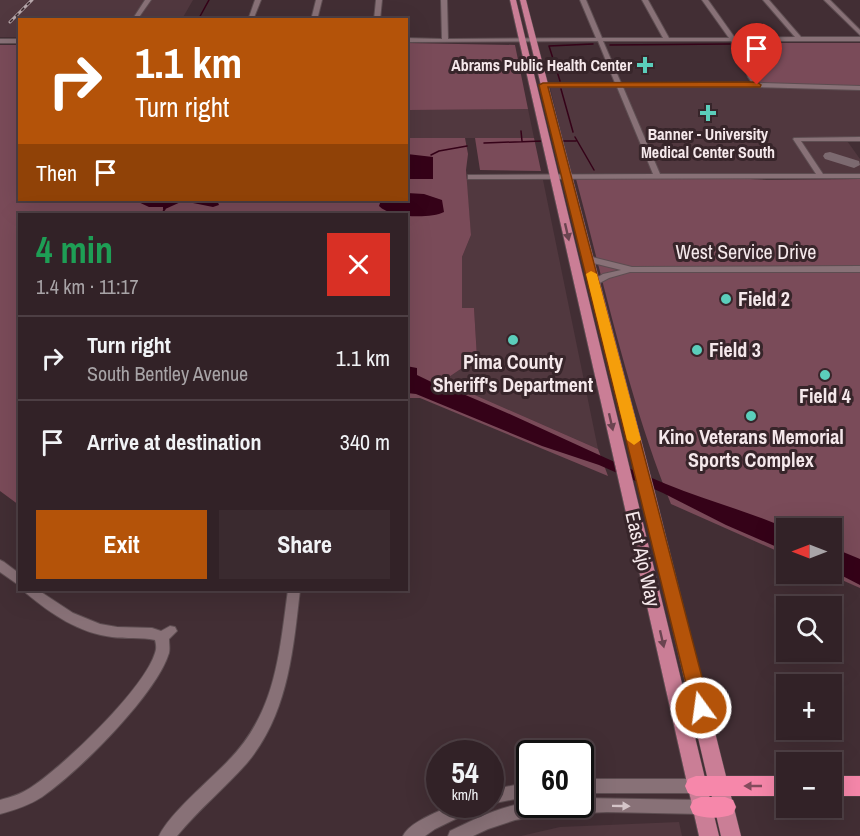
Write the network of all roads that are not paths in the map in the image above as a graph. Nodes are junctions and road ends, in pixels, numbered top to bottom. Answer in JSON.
{"nodes":[{"id":1,"x":148,"y":0,"type":"edge"},
{"id":2,"x":258,"y":0,"type":"edge"},
{"id":3,"x":319,"y":0,"type":"edge"},
{"id":4,"x":379,"y":0,"type":"edge"},
{"id":5,"x":444,"y":0,"type":"edge"},
{"id":6,"x":584,"y":0,"type":"edge"},
{"id":7,"x":645,"y":0,"type":"edge"},
{"id":8,"x":705,"y":0,"type":"edge"},
{"id":9,"x":766,"y":0,"type":"edge"},
{"id":10,"x":827,"y":0,"type":"edge"},
{"id":11,"x":514,"y":4,"type":"edge"},
{"id":12,"x":524,"y":4,"type":"edge"},
{"id":13,"x":135,"y":18,"type":"edge"},
{"id":14,"x":251,"y":18,"type":"edge"},
{"id":15,"x":314,"y":18,"type":"edge"},
{"id":16,"x":377,"y":18,"type":"edge"},
{"id":17,"x":860,"y":33,"type":"edge"},
{"id":18,"x":799,"y":39,"type":"junction"},
{"id":19,"x":860,"y":39,"type":"edge"},
{"id":20,"x":408,"y":40,"type":"edge"},
{"id":21,"x":445,"y":40,"type":"junction"},
{"id":22,"x":522,"y":40,"type":"junction"},
{"id":23,"x":532,"y":40,"type":"junction"},
{"id":24,"x":600,"y":40,"type":"junction"},
{"id":25,"x":667,"y":40,"type":"junction"},
{"id":26,"x":733,"y":40,"type":"junction"},
{"id":27,"x":0,"y":41,"type":"edge"},
{"id":28,"x":18,"y":41,"type":"edge"},
{"id":29,"x":533,"y":85,"type":"junction"},
{"id":30,"x":543,"y":85,"type":"junction"},
{"id":31,"x":620,"y":85,"type":"junction"},
{"id":32,"x":757,"y":85,"type":"junction"},
{"id":33,"x":860,"y":88,"type":"edge"},
{"id":34,"x":860,"y":139,"type":"edge"},
{"id":35,"x":471,"y":175,"type":"dead end"},
{"id":36,"x":560,"y":175,"type":"junction"},
{"id":37,"x":657,"y":175,"type":"junction"},
{"id":38,"x":821,"y":176,"type":"junction"},
{"id":39,"x":860,"y":176,"type":"edge"},
{"id":40,"x":588,"y":259,"type":"junction"},
{"id":41,"x":632,"y":270,"type":"junction"},
{"id":42,"x":860,"y":270,"type":"edge"},
{"id":43,"x":594,"y":283,"type":"junction"},
{"id":44,"x":594,"y":349,"type":"junction"},
{"id":45,"x":612,"y":349,"type":"junction"},
{"id":46,"x":0,"y":565,"type":"edge"},
{"id":47,"x":644,"y":566,"type":"junction"},
{"id":48,"x":666,"y":566,"type":"junction"},
{"id":49,"x":18,"y":579,"type":"edge"},
{"id":50,"x":31,"y":591,"type":"edge"},
{"id":51,"x":294,"y":591,"type":"edge"},
{"id":52,"x":842,"y":786,"type":"edge"},
{"id":53,"x":860,"y":786,"type":"edge"},
{"id":54,"x":594,"y":787,"type":"edge"},
{"id":55,"x":776,"y":788,"type":"edge"},
{"id":56,"x":699,"y":796,"type":"junction"},
{"id":57,"x":722,"y":796,"type":"junction"},
{"id":58,"x":0,"y":807,"type":"edge"},
{"id":59,"x":442,"y":818,"type":"edge"},
{"id":60,"x":167,"y":836,"type":"edge"},
{"id":61,"x":411,"y":836,"type":"edge"},
{"id":62,"x":456,"y":836,"type":"edge"},
{"id":63,"x":709,"y":836,"type":"edge"},
{"id":64,"x":731,"y":836,"type":"edge"}],
"edges":[{"from":1,"to":13,"type":"street"},
{"from":2,"to":14,"type":"street"},
{"from":3,"to":15,"type":"street"},
{"from":4,"to":16,"type":"street"},
{"from":5,"to":21,"type":"street"},
{"from":6,"to":24,"type":"street"},
{"from":7,"to":25,"type":"street"},
{"from":8,"to":26,"type":"street"},
{"from":9,"to":18,"type":"street"},
{"from":10,"to":17,"type":"street"},
{"from":11,"to":12,"type":"main road"},
{"from":11,"to":22,"type":"main road","name":"East Ajo Way"},
{"from":12,"to":23,"type":"main road","name":"East Ajo Way"},
{"from":18,"to":19,"type":"street"},
{"from":18,"to":26,"type":"street"},
{"from":20,"to":21,"type":"street"},
{"from":21,"to":22,"type":"street"},
{"from":22,"to":23,"type":"street"},
{"from":22,"to":29,"type":"main road","name":"East Ajo Way"},
{"from":23,"to":24,"type":"street"},
{"from":23,"to":30,"type":"main road","name":"East Ajo Way"},
{"from":24,"to":25,"type":"street"},
{"from":24,"to":31,"type":"street"},
{"from":25,"to":26,"type":"street"},
{"from":26,"to":32,"type":"street"},
{"from":27,"to":28,"type":"street"},
{"from":29,"to":30,"type":"street"},
{"from":29,"to":36,"type":"main road","name":"East Ajo Way"},
{"from":30,"to":31,"type":"street"},
{"from":30,"to":36,"type":"main road","name":"East Ajo Way"},
{"from":31,"to":32,"type":"street"},
{"from":31,"to":37,"type":"street"},
{"from":32,"to":33,"type":"street"},
{"from":34,"to":38,"type":"street"},
{"from":35,"to":36,"type":"street"},
{"from":36,"to":37,"type":"street"},
{"from":36,"to":40,"type":"main road","name":"East Ajo Way"},
{"from":36,"to":44,"type":"main road","name":"East Ajo Way","one_way":true},
{"from":37,"to":38,"type":"street"},
{"from":38,"to":39,"type":"street"},
{"from":40,"to":41,"type":"street","name":"West Service Drive"},
{"from":40,"to":43,"type":"main road","name":"East Ajo Way"},
{"from":41,"to":42,"type":"street","name":"West Service Drive"},
{"from":41,"to":43,"type":"street","name":"West Service Drive"},
{"from":43,"to":45,"type":"main road","name":"East Ajo Way"},
{"from":44,"to":45,"type":"main road"},
{"from":44,"to":47,"type":"main road","name":"East Ajo Way","one_way":true},
{"from":45,"to":48,"type":"main road","name":"East Ajo Way"},
{"from":46,"to":49,"type":"street"},
{"from":47,"to":48,"type":"main road"},
{"from":47,"to":56,"type":"main road","name":"East Ajo Way","one_way":true},
{"from":48,"to":57,"type":"main road","name":"East Ajo Way"},
{"from":50,"to":58,"type":"street"},
{"from":51,"to":60,"type":"street"},
{"from":52,"to":53,"type":"highway"},
{"from":54,"to":56,"type":"street"},
{"from":55,"to":57,"type":"highway","one_way":true},
{"from":56,"to":57,"type":"highway"},
{"from":62,"to":56,"type":"street","one_way":true},
{"from":56,"to":63,"type":"main road","name":"East Ajo Way"},
{"from":57,"to":64,"type":"main road","name":"East Ajo Way"},
{"from":59,"to":61,"type":"street"}]}
